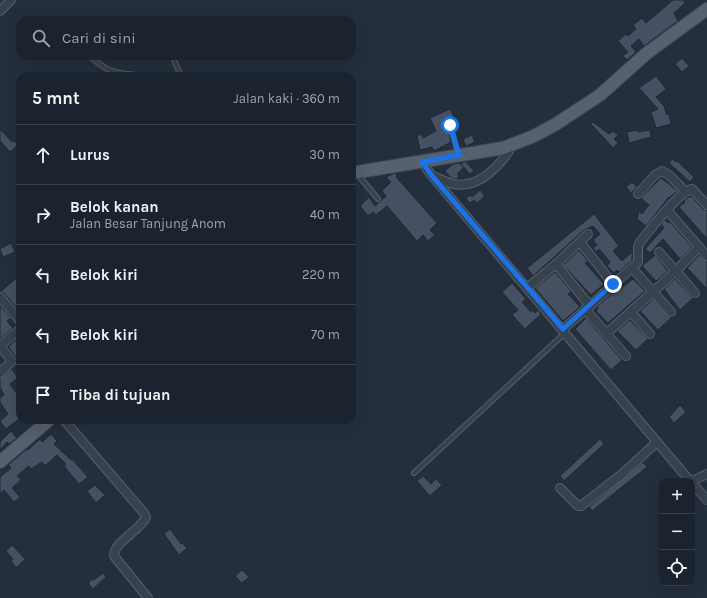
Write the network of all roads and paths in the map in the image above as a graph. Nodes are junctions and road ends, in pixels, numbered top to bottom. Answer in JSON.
{"nodes":[{"id":1,"x":11,"y":0,"type":"edge"},
{"id":2,"x":707,"y":8,"type":"edge"},
{"id":3,"x":0,"y":11,"type":"edge"},
{"id":4,"x":95,"y":60,"type":"edge"},
{"id":5,"x":174,"y":60,"type":"dead end"},
{"id":6,"x":111,"y":72,"type":"edge"},
{"id":7,"x":180,"y":72,"type":"edge"},
{"id":8,"x":450,"y":125,"type":"dead end"},
{"id":9,"x":513,"y":145,"type":"junction"},
{"id":10,"x":459,"y":155,"type":"junction"},
{"id":11,"x":422,"y":162,"type":"junction"},
{"id":12,"x":356,"y":172,"type":"edge"},
{"id":13,"x":356,"y":174,"type":"edge"},
{"id":14,"x":432,"y":176,"type":"junction"},
{"id":15,"x":686,"y":192,"type":"junction"},
{"id":16,"x":638,"y":194,"type":"dead end"},
{"id":17,"x":378,"y":199,"type":"dead end"},
{"id":18,"x":707,"y":205,"type":"edge"},
{"id":19,"x":667,"y":210,"type":"junction"},
{"id":20,"x":588,"y":234,"type":"dead end"},
{"id":21,"x":580,"y":242,"type":"junction"},
{"id":22,"x":699,"y":247,"type":"junction"},
{"id":23,"x":660,"y":252,"type":"dead end"},
{"id":24,"x":707,"y":256,"type":"edge"},
{"id":25,"x":556,"y":264,"type":"junction"},
{"id":26,"x":632,"y":268,"type":"junction"},
{"id":27,"x":676,"y":271,"type":"junction"},
{"id":28,"x":613,"y":284,"type":"junction"},
{"id":29,"x":527,"y":288,"type":"junction"},
{"id":30,"x":653,"y":292,"type":"junction"},
{"id":31,"x":695,"y":293,"type":"dead end"},
{"id":32,"x":0,"y":297,"type":"edge"},
{"id":33,"x":588,"y":308,"type":"junction"},
{"id":34,"x":631,"y":312,"type":"junction"},
{"id":35,"x":671,"y":312,"type":"dead end"},
{"id":36,"x":16,"y":313,"type":"edge"},
{"id":37,"x":564,"y":331,"type":"junction"},
{"id":38,"x":16,"y":332,"type":"edge"},
{"id":39,"x":607,"y":334,"type":"junction"},
{"id":40,"x":650,"y":334,"type":"dead end"},
{"id":41,"x":0,"y":346,"type":"edge"},
{"id":42,"x":626,"y":356,"type":"dead end"},
{"id":43,"x":0,"y":372,"type":"edge"},
{"id":44,"x":44,"y":424,"type":"edge"},
{"id":45,"x":67,"y":424,"type":"edge"},
{"id":46,"x":656,"y":443,"type":"junction"},
{"id":47,"x":0,"y":462,"type":"edge"},
{"id":48,"x":414,"y":473,"type":"dead end"},
{"id":49,"x":707,"y":474,"type":"edge"},
{"id":50,"x":687,"y":478,"type":"edge"},
{"id":51,"x":695,"y":480,"type":"edge"},
{"id":52,"x":695,"y":486,"type":"edge"},
{"id":53,"x":560,"y":488,"type":"dead end"},
{"id":54,"x":707,"y":500,"type":"edge"},
{"id":55,"x":148,"y":598,"type":"edge"}],
"edges":[{"from":1,"to":3,"type":"street"},
{"from":2,"to":9,"type":"main road"},
{"from":4,"to":6,"type":"lane"},
{"from":5,"to":7,"type":"lane"},
{"from":8,"to":10,"type":"lane"},
{"from":9,"to":10,"type":"main road"},
{"from":9,"to":14,"type":"street"},
{"from":10,"to":11,"type":"main road"},
{"from":11,"to":12,"type":"main road"},
{"from":11,"to":14,"type":"street"},
{"from":13,"to":17,"type":"lane"},
{"from":14,"to":29,"type":"street"},
{"from":15,"to":16,"type":"street"},
{"from":15,"to":18,"type":"street"},
{"from":15,"to":19,"type":"street"},
{"from":19,"to":22,"type":"street"},
{"from":19,"to":26,"type":"street"},
{"from":20,"to":21,"type":"street"},
{"from":21,"to":25,"type":"street"},
{"from":21,"to":28,"type":"street"},
{"from":22,"to":24,"type":"street"},
{"from":22,"to":27,"type":"street"},
{"from":23,"to":27,"type":"street"},
{"from":25,"to":29,"type":"street"},
{"from":25,"to":33,"type":"street"},
{"from":26,"to":28,"type":"street"},
{"from":26,"to":30,"type":"street"},
{"from":27,"to":30,"type":"street"},
{"from":27,"to":31,"type":"street"},
{"from":28,"to":33,"type":"street"},
{"from":29,"to":37,"type":"street"},
{"from":30,"to":34,"type":"street"},
{"from":30,"to":35,"type":"street"},
{"from":32,"to":36,"type":"street"},
{"from":33,"to":37,"type":"street"},
{"from":33,"to":39,"type":"street"},
{"from":34,"to":39,"type":"street"},
{"from":34,"to":40,"type":"street"},
{"from":37,"to":46,"type":"street"},
{"from":37,"to":48,"type":"lane"},
{"from":38,"to":41,"type":"street"},
{"from":39,"to":42,"type":"street"},
{"from":41,"to":43,"type":"street"},
{"from":44,"to":47,"type":"main road"},
{"from":45,"to":55,"type":"street"},
{"from":46,"to":50,"type":"street"},
{"from":46,"to":53,"type":"street"},
{"from":49,"to":51,"type":"street"},
{"from":52,"to":54,"type":"street"}]}
